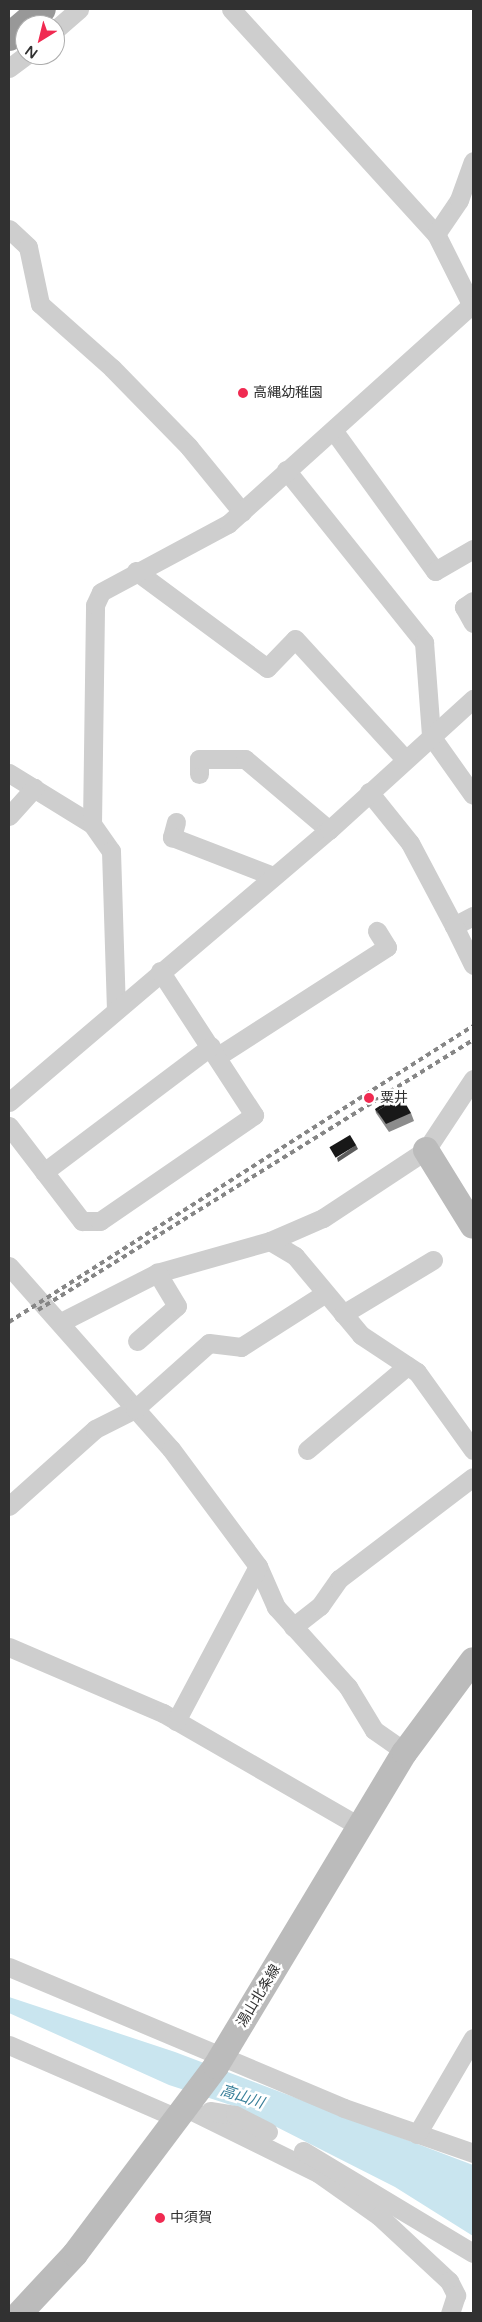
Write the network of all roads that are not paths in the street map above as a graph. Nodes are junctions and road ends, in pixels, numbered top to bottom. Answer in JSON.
{"nodes":[{"id":1,"x":42,"y":9,"type":"edge"},
{"id":2,"x":79,"y":9,"type":"edge"},
{"id":3,"x":231,"y":9,"type":"edge"},
{"id":4,"x":65,"y":21,"type":"edge"},
{"id":5,"x":9,"y":37,"type":"edge"},
{"id":6,"x":473,"y":161,"type":"edge"},
{"id":7,"x":9,"y":229,"type":"edge"},
{"id":8,"x":436,"y":234,"type":"junction"},
{"id":9,"x":472,"y":306,"type":"edge"},
{"id":10,"x":332,"y":430,"type":"junction"},
{"id":11,"x":286,"y":470,"type":"junction"},
{"id":12,"x":242,"y":512,"type":"junction"},
{"id":13,"x":473,"y":549,"type":"edge"},
{"id":14,"x":136,"y":571,"type":"junction"},
{"id":15,"x":473,"y":601,"type":"edge"},
{"id":16,"x":473,"y":623,"type":"edge"},
{"id":17,"x":473,"y":699,"type":"edge"},
{"id":18,"x":431,"y":736,"type":"junction"},
{"id":19,"x":405,"y":759,"type":"junction"},
{"id":20,"x":9,"y":773,"type":"edge"},
{"id":21,"x":199,"y":774,"type":"dead end"},
{"id":22,"x":34,"y":788,"type":"junction"},
{"id":23,"x":369,"y":792,"type":"junction"},
{"id":24,"x":473,"y":796,"type":"edge"},
{"id":25,"x":9,"y":816,"type":"edge"},
{"id":26,"x":176,"y":822,"type":"dead end"},
{"id":27,"x":92,"y":824,"type":"junction"},
{"id":28,"x":329,"y":830,"type":"junction"},
{"id":29,"x":274,"y":876,"type":"junction"},
{"id":30,"x":473,"y":916,"type":"edge"},
{"id":31,"x":454,"y":926,"type":"junction"},
{"id":32,"x":377,"y":931,"type":"dead end"},
{"id":33,"x":473,"y":965,"type":"edge"},
{"id":34,"x":160,"y":971,"type":"junction"},
{"id":35,"x":116,"y":1008,"type":"junction"},
{"id":36,"x":214,"y":1051,"type":"junction"},
{"id":37,"x":473,"y":1079,"type":"edge"},
{"id":38,"x":9,"y":1102,"type":"edge"},
{"id":39,"x":9,"y":1126,"type":"edge"},
{"id":40,"x":426,"y":1150,"type":"junction"},
{"id":41,"x":44,"y":1172,"type":"junction"},
{"id":42,"x":473,"y":1226,"type":"edge"},
{"id":43,"x":270,"y":1241,"type":"junction"},
{"id":44,"x":433,"y":1260,"type":"dead end"},
{"id":45,"x":9,"y":1266,"type":"edge"},
{"id":46,"x":158,"y":1273,"type":"junction"},
{"id":47,"x":324,"y":1294,"type":"junction"},
{"id":48,"x":343,"y":1314,"type":"junction"},
{"id":49,"x":61,"y":1322,"type":"junction"},
{"id":50,"x":138,"y":1341,"type":"dead end"},
{"id":51,"x":407,"y":1366,"type":"junction"},
{"id":52,"x":136,"y":1409,"type":"junction"},
{"id":53,"x":307,"y":1450,"type":"dead end"},
{"id":54,"x":473,"y":1450,"type":"edge"},
{"id":55,"x":473,"y":1477,"type":"edge"},
{"id":56,"x":9,"y":1506,"type":"edge"},
{"id":57,"x":258,"y":1566,"type":"junction"},
{"id":58,"x":293,"y":1627,"type":"junction"},
{"id":59,"x":9,"y":1647,"type":"edge"},
{"id":60,"x":473,"y":1660,"type":"edge"},
{"id":61,"x":176,"y":1720,"type":"junction"},
{"id":62,"x":404,"y":1752,"type":"junction"},
{"id":63,"x":359,"y":1826,"type":"junction"},
{"id":64,"x":9,"y":1967,"type":"edge"},
{"id":65,"x":9,"y":2045,"type":"edge"},
{"id":66,"x":471,"y":2046,"type":"edge"},
{"id":67,"x":219,"y":2062,"type":"junction"},
{"id":68,"x":186,"y":2109,"type":"junction"},
{"id":69,"x":417,"y":2134,"type":"junction"},
{"id":70,"x":473,"y":2153,"type":"edge"},
{"id":71,"x":473,"y":2253,"type":"edge"},
{"id":72,"x":20,"y":2313,"type":"edge"},
{"id":73,"x":450,"y":2313,"type":"edge"}],
"edges":[{"from":1,"to":5,"type":"highway"},
{"from":2,"to":4,"type":"street"},
{"from":3,"to":8,"type":"street"},
{"from":6,"to":8,"type":"street"},
{"from":7,"to":12,"type":"street"},
{"from":8,"to":9,"type":"street"},
{"from":9,"to":10,"type":"street"},
{"from":10,"to":11,"type":"street"},
{"from":10,"to":13,"type":"street"},
{"from":11,"to":12,"type":"street"},
{"from":11,"to":18,"type":"street"},
{"from":12,"to":14,"type":"street"},
{"from":14,"to":19,"type":"street"},
{"from":14,"to":27,"type":"street"},
{"from":15,"to":16,"type":"street"},
{"from":17,"to":18,"type":"street"},
{"from":18,"to":19,"type":"street"},
{"from":18,"to":24,"type":"street"},
{"from":19,"to":23,"type":"street"},
{"from":20,"to":22,"type":"street"},
{"from":21,"to":28,"type":"street"},
{"from":22,"to":25,"type":"street"},
{"from":22,"to":27,"type":"street"},
{"from":23,"to":28,"type":"street"},
{"from":23,"to":31,"type":"street"},
{"from":26,"to":29,"type":"street"},
{"from":27,"to":35,"type":"street"},
{"from":28,"to":29,"type":"street"},
{"from":29,"to":34,"type":"street"},
{"from":30,"to":31,"type":"street"},
{"from":31,"to":33,"type":"street"},
{"from":32,"to":36,"type":"street"},
{"from":34,"to":35,"type":"street"},
{"from":34,"to":36,"type":"street"},
{"from":35,"to":38,"type":"street"},
{"from":36,"to":41,"type":"street"},
{"from":36,"to":41,"type":"street"},
{"from":37,"to":40,"type":"street"},
{"from":39,"to":41,"type":"street"},
{"from":40,"to":42,"type":"main road"},
{"from":40,"to":43,"type":"street"},
{"from":43,"to":46,"type":"street"},
{"from":43,"to":47,"type":"street"},
{"from":44,"to":48,"type":"street"},
{"from":45,"to":49,"type":"street"},
{"from":46,"to":49,"type":"street"},
{"from":46,"to":50,"type":"street"},
{"from":47,"to":48,"type":"street"},
{"from":47,"to":52,"type":"street"},
{"from":48,"to":51,"type":"street"},
{"from":49,"to":52,"type":"street"},
{"from":51,"to":53,"type":"street"},
{"from":51,"to":54,"type":"street"},
{"from":52,"to":56,"type":"street"},
{"from":52,"to":57,"type":"street"},
{"from":55,"to":58,"type":"street"},
{"from":57,"to":58,"type":"street"},
{"from":57,"to":61,"type":"street"},
{"from":58,"to":62,"type":"street"},
{"from":59,"to":61,"type":"street"},
{"from":60,"to":62,"type":"main road","name":"湯山北条線"},
{"from":61,"to":63,"type":"street"},
{"from":62,"to":63,"type":"main road","name":"湯山北条線"},
{"from":63,"to":67,"type":"main road","name":"湯山北条線"},
{"from":64,"to":67,"type":"street"},
{"from":65,"to":68,"type":"street"},
{"from":66,"to":69,"type":"street"},
{"from":67,"to":68,"type":"main road","name":"湯山北条線"},
{"from":67,"to":69,"type":"street"},
{"from":68,"to":71,"type":"street"},
{"from":68,"to":72,"type":"main road","name":"湯山北条線"},
{"from":68,"to":73,"type":"street"},
{"from":69,"to":70,"type":"street"}]}
